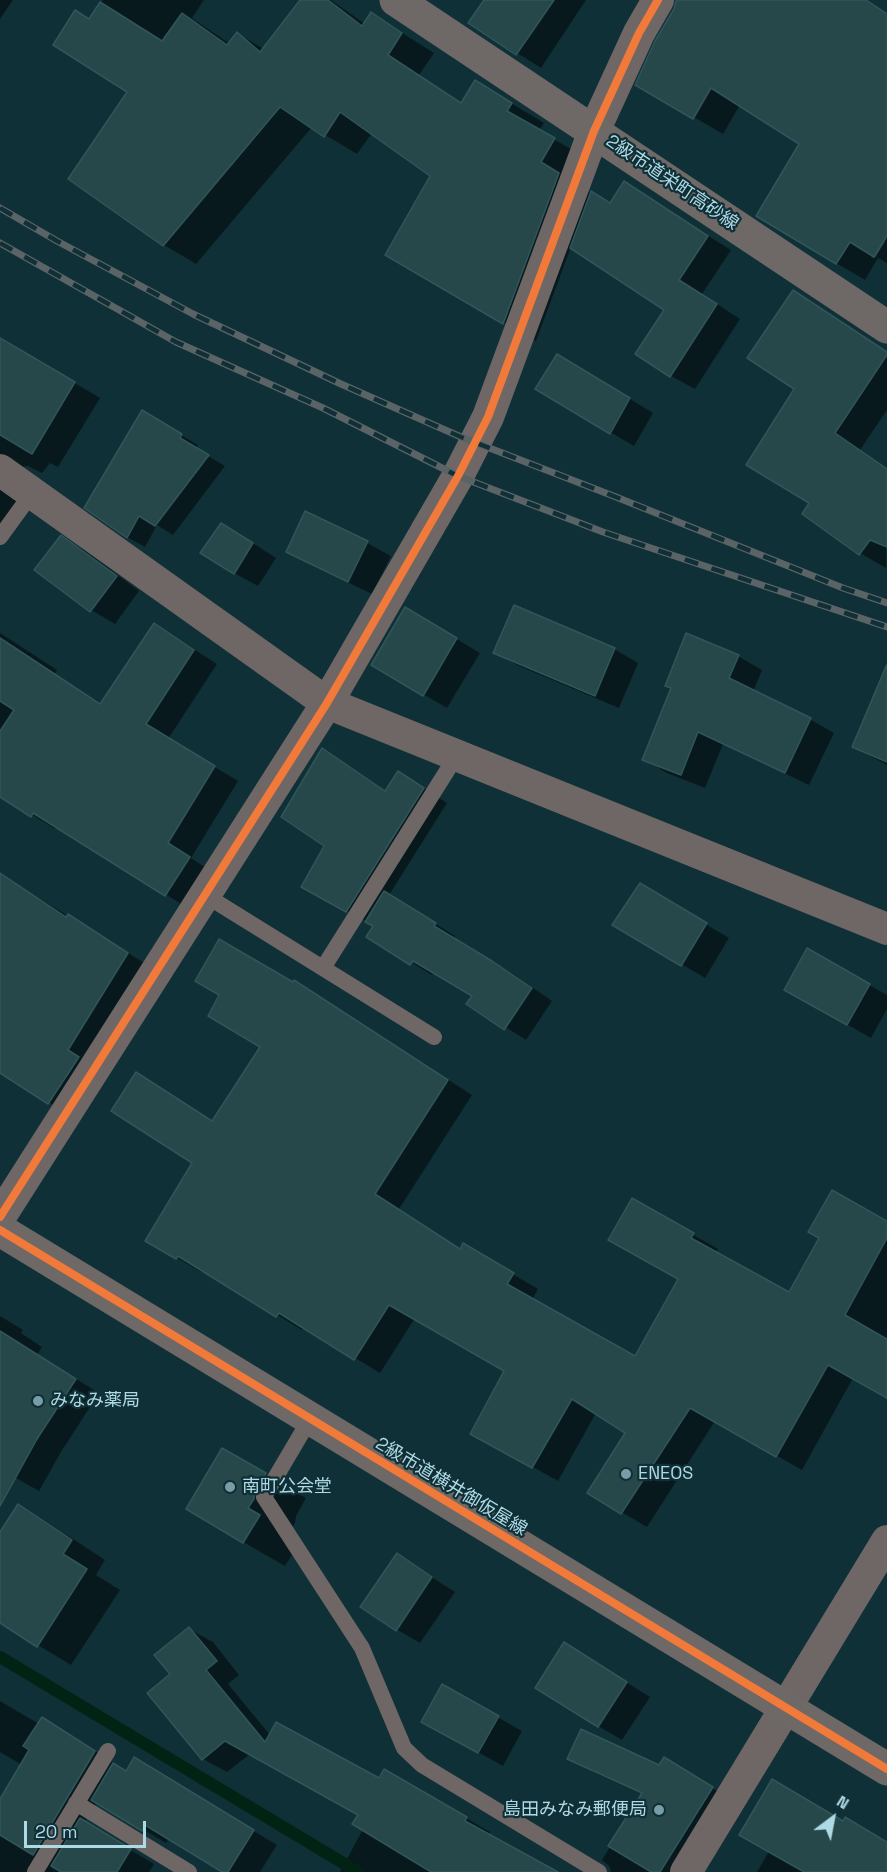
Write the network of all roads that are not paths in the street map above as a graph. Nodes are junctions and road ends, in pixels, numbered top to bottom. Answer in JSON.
{"nodes":[{"id":1,"x":396,"y":0,"type":"edge"},
{"id":2,"x":658,"y":0,"type":"edge"},
{"id":3,"x":594,"y":131,"type":"junction"},
{"id":4,"x":887,"y":327,"type":"edge"},
{"id":5,"x":0,"y":470,"type":"edge"},
{"id":6,"x":32,"y":493,"type":"junction"},
{"id":7,"x":0,"y":537,"type":"edge"},
{"id":8,"x":327,"y":703,"type":"junction"},
{"id":9,"x":457,"y":755,"type":"junction"},
{"id":10,"x":205,"y":895,"type":"junction"},
{"id":11,"x":887,"y":928,"type":"edge"},
{"id":12,"x":323,"y":968,"type":"junction"},
{"id":13,"x":434,"y":1037,"type":"dead end"},
{"id":14,"x":0,"y":1217,"type":"edge"},
{"id":15,"x":0,"y":1230,"type":"edge"},
{"id":16,"x":310,"y":1419,"type":"junction"},
{"id":17,"x":887,"y":1541,"type":"edge"},
{"id":18,"x":786,"y":1707,"type":"junction"},
{"id":19,"x":108,"y":1751,"type":"dead end"},
{"id":20,"x":887,"y":1769,"type":"edge"},
{"id":21,"x":76,"y":1803,"type":"junction"},
{"id":22,"x":35,"y":1872,"type":"edge"},
{"id":23,"x":189,"y":1872,"type":"edge"},
{"id":24,"x":599,"y":1872,"type":"edge"},
{"id":25,"x":686,"y":1872,"type":"edge"}],
"edges":[{"from":1,"to":3,"type":"street","name":"2級市道栄町高砂線"},
{"from":2,"to":3,"type":"street"},
{"from":3,"to":4,"type":"street","name":"2級市道栄町高砂線"},
{"from":3,"to":8,"type":"street"},
{"from":5,"to":6,"type":"street"},
{"from":6,"to":7,"type":"lane"},
{"from":6,"to":8,"type":"street"},
{"from":8,"to":9,"type":"street"},
{"from":8,"to":10,"type":"street"},
{"from":9,"to":11,"type":"street"},
{"from":9,"to":12,"type":"lane"},
{"from":10,"to":12,"type":"lane"},
{"from":10,"to":14,"type":"street"},
{"from":12,"to":13,"type":"lane"},
{"from":15,"to":16,"type":"street","name":"2級市道横井御仮屋線"},
{"from":16,"to":18,"type":"street","name":"2級市道横井御仮屋線"},
{"from":16,"to":24,"type":"lane"},
{"from":17,"to":18,"type":"street"},
{"from":18,"to":20,"type":"street","name":"2級市道横井御仮屋線"},
{"from":18,"to":25,"type":"street"},
{"from":19,"to":21,"type":"lane"},
{"from":21,"to":22,"type":"lane"},
{"from":21,"to":23,"type":"lane"}]}
